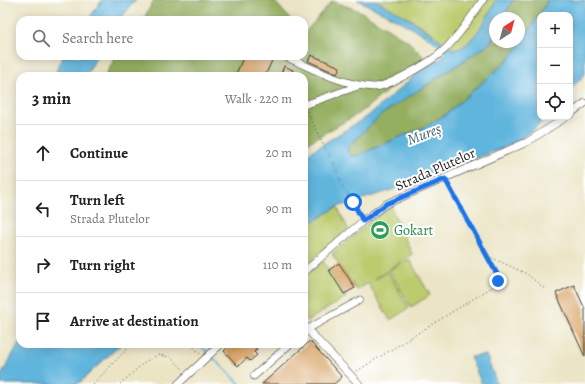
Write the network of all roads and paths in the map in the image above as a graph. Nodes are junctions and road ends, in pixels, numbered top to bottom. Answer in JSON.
{"nodes":[{"id":1,"x":483,"y":0,"type":"edge"},
{"id":2,"x":293,"y":60,"type":"edge"},
{"id":3,"x":358,"y":86,"type":"junction"},
{"id":4,"x":585,"y":103,"type":"edge"},
{"id":5,"x":308,"y":104,"type":"edge"},
{"id":6,"x":573,"y":112,"type":"edge"},
{"id":7,"x":308,"y":113,"type":"edge"},
{"id":8,"x":561,"y":120,"type":"edge"},
{"id":9,"x":323,"y":145,"type":"dead end"},
{"id":10,"x":445,"y":179,"type":"junction"},
{"id":11,"x":353,"y":202,"type":"dead end"},
{"id":12,"x":363,"y":221,"type":"junction"},
{"id":13,"x":487,"y":255,"type":"junction"},
{"id":14,"x":308,"y":269,"type":"edge"},
{"id":15,"x":545,"y":289,"type":"dead end"},
{"id":16,"x":360,"y":300,"type":"dead end"},
{"id":17,"x":308,"y":327,"type":"edge"},
{"id":18,"x":308,"y":332,"type":"edge"},
{"id":19,"x":128,"y":348,"type":"edge"},
{"id":20,"x":195,"y":348,"type":"edge"},
{"id":21,"x":216,"y":348,"type":"edge"},
{"id":22,"x":286,"y":348,"type":"edge"},
{"id":23,"x":205,"y":359,"type":"junction"},
{"id":24,"x":188,"y":374,"type":"junction"},
{"id":25,"x":351,"y":375,"type":"junction"},
{"id":26,"x":254,"y":376,"type":"dead end"},
{"id":27,"x":93,"y":384,"type":"edge"},
{"id":28,"x":120,"y":384,"type":"edge"},
{"id":29,"x":178,"y":384,"type":"edge"},
{"id":30,"x":359,"y":384,"type":"edge"}],
"edges":[{"from":1,"to":3,"type":"street"},
{"from":2,"to":3,"type":"street"},
{"from":3,"to":5,"type":"street"},
{"from":4,"to":6,"type":"street"},
{"from":7,"to":9,"type":"path"},
{"from":8,"to":10,"type":"street","name":"Strada Plutelor"},
{"from":10,"to":12,"type":"street","name":"Strada Plutelor"},
{"from":10,"to":13,"type":"path"},
{"from":11,"to":12,"type":"path"},
{"from":12,"to":14,"type":"street","name":"Strada Plutelor"},
{"from":13,"to":15,"type":"path"},
{"from":13,"to":25,"type":"path"},
{"from":16,"to":17,"type":"street"},
{"from":18,"to":25,"type":"street"},
{"from":19,"to":27,"type":"path"},
{"from":20,"to":23,"type":"path"},
{"from":21,"to":23,"type":"street"},
{"from":22,"to":26,"type":"street"},
{"from":23,"to":24,"type":"street"},
{"from":24,"to":28,"type":"path"},
{"from":24,"to":29,"type":"street"},
{"from":25,"to":30,"type":"street"}]}
